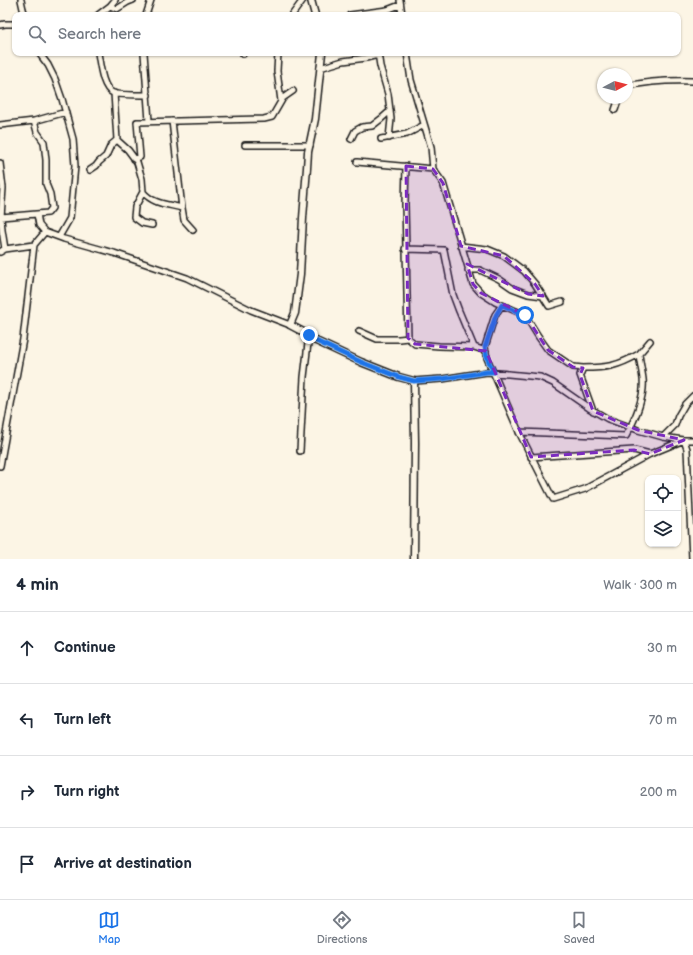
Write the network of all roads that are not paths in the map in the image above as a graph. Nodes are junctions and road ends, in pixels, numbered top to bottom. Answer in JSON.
{"nodes":[{"id":1,"x":21,"y":0,"type":"edge"},
{"id":2,"x":115,"y":0,"type":"edge"},
{"id":3,"x":133,"y":0,"type":"edge"},
{"id":4,"x":150,"y":0,"type":"edge"},
{"id":5,"x":303,"y":0,"type":"edge"},
{"id":6,"x":311,"y":0,"type":"edge"},
{"id":7,"x":400,"y":3,"type":"edge"},
{"id":8,"x":110,"y":6,"type":"junction"},
{"id":9,"x":24,"y":12,"type":"edge"},
{"id":10,"x":102,"y":12,"type":"edge"},
{"id":11,"x":147,"y":12,"type":"edge"},
{"id":12,"x":294,"y":12,"type":"edge"},
{"id":13,"x":314,"y":12,"type":"edge"},
{"id":14,"x":372,"y":12,"type":"edge"},
{"id":15,"x":12,"y":24,"type":"edge"},
{"id":16,"x":0,"y":25,"type":"edge"},
{"id":17,"x":41,"y":56,"type":"edge"},
{"id":18,"x":99,"y":56,"type":"edge"},
{"id":19,"x":144,"y":56,"type":"edge"},
{"id":20,"x":278,"y":56,"type":"edge"},
{"id":21,"x":322,"y":56,"type":"edge"},
{"id":22,"x":372,"y":56,"type":"edge"},
{"id":23,"x":378,"y":56,"type":"edge"},
{"id":24,"x":407,"y":56,"type":"edge"},
{"id":25,"x":320,"y":68,"type":"junction"},
{"id":26,"x":693,"y":81,"type":"edge"},
{"id":27,"x":633,"y":85,"type":"edge"},
{"id":28,"x":293,"y":91,"type":"dead end"},
{"id":29,"x":114,"y":93,"type":"junction"},
{"id":30,"x":148,"y":95,"type":"junction"},
{"id":31,"x":281,"y":101,"type":"junction"},
{"id":32,"x":617,"y":104,"type":"edge"},
{"id":33,"x":615,"y":110,"type":"dead end"},
{"id":34,"x":390,"y":111,"type":"junction"},
{"id":35,"x":66,"y":112,"type":"junction"},
{"id":36,"x":34,"y":121,"type":"junction"},
{"id":37,"x":149,"y":121,"type":"junction"},
{"id":38,"x":172,"y":121,"type":"junction"},
{"id":39,"x":0,"y":125,"type":"edge"},
{"id":40,"x":424,"y":125,"type":"junction"},
{"id":41,"x":389,"y":138,"type":"junction"},
{"id":42,"x":351,"y":139,"type":"dead end"},
{"id":43,"x":381,"y":139,"type":"dead end"},
{"id":44,"x":117,"y":140,"type":"junction"},
{"id":45,"x":245,"y":144,"type":"dead end"},
{"id":46,"x":310,"y":145,"type":"junction"},
{"id":47,"x":134,"y":159,"type":"junction"},
{"id":48,"x":357,"y":162,"type":"dead end"},
{"id":49,"x":0,"y":163,"type":"edge"},
{"id":50,"x":406,"y":166,"type":"junction"},
{"id":51,"x":433,"y":169,"type":"junction"},
{"id":52,"x":90,"y":170,"type":"dead end"},
{"id":53,"x":143,"y":192,"type":"junction"},
{"id":54,"x":182,"y":208,"type":"junction"},
{"id":55,"x":37,"y":214,"type":"junction"},
{"id":56,"x":1,"y":217,"type":"junction"},
{"id":57,"x":152,"y":225,"type":"dead end"},
{"id":58,"x":193,"y":230,"type":"dead end"},
{"id":59,"x":45,"y":232,"type":"junction"},
{"id":60,"x":59,"y":237,"type":"junction"},
{"id":61,"x":34,"y":245,"type":"junction"},
{"id":62,"x":461,"y":246,"type":"junction"},
{"id":63,"x":405,"y":249,"type":"junction"},
{"id":64,"x":3,"y":250,"type":"edge"},
{"id":65,"x":468,"y":270,"type":"junction"},
{"id":66,"x":543,"y":296,"type":"junction"},
{"id":67,"x":562,"y":302,"type":"dead end"},
{"id":68,"x":502,"y":305,"type":"junction"},
{"id":69,"x":290,"y":325,"type":"junction"},
{"id":70,"x":359,"y":331,"type":"dead end"},
{"id":71,"x":309,"y":335,"type":"junction"},
{"id":72,"x":408,"y":338,"type":"junction"},
{"id":73,"x":650,"y":341,"type":"dead end"},
{"id":74,"x":474,"y":347,"type":"junction"},
{"id":75,"x":486,"y":350,"type":"junction"},
{"id":76,"x":639,"y":354,"type":"junction"},
{"id":77,"x":583,"y":368,"type":"junction"},
{"id":78,"x":494,"y":372,"type":"junction"},
{"id":79,"x":414,"y":381,"type":"junction"},
{"id":80,"x":693,"y":396,"type":"edge"},
{"id":81,"x":594,"y":411,"type":"junction"},
{"id":82,"x":631,"y":427,"type":"junction"},
{"id":83,"x":519,"y":432,"type":"junction"},
{"id":84,"x":663,"y":437,"type":"junction"},
{"id":85,"x":693,"y":437,"type":"edge"},
{"id":86,"x":684,"y":440,"type":"junction"},
{"id":87,"x":693,"y":440,"type":"edge"},
{"id":88,"x":300,"y":450,"type":"dead end"},
{"id":89,"x":650,"y":454,"type":"junction"},
{"id":90,"x":531,"y":457,"type":"junction"},
{"id":91,"x":0,"y":466,"type":"edge"},
{"id":92,"x":691,"y":511,"type":"edge"},
{"id":93,"x":414,"y":559,"type":"edge"},
{"id":94,"x":692,"y":559,"type":"edge"}],
"edges":[{"from":1,"to":9,"type":"street"},
{"from":2,"to":8,"type":"street"},
{"from":3,"to":8,"type":"street"},
{"from":4,"to":11,"type":"street"},
{"from":5,"to":12,"type":"street"},
{"from":6,"to":13,"type":"street"},
{"from":7,"to":14,"type":"street"},
{"from":8,"to":10,"type":"street"},
{"from":15,"to":16,"type":"street"},
{"from":17,"to":35,"type":"street"},
{"from":18,"to":29,"type":"street"},
{"from":19,"to":30,"type":"street"},
{"from":20,"to":31,"type":"street"},
{"from":21,"to":25,"type":"street"},
{"from":22,"to":25,"type":"street"},
{"from":23,"to":34,"type":"street"},
{"from":24,"to":40,"type":"street"},
{"from":25,"to":46,"type":"street"},
{"from":26,"to":27,"type":"street"},
{"from":28,"to":31,"type":"street"},
{"from":29,"to":30,"type":"street"},
{"from":29,"to":44,"type":"street"},
{"from":30,"to":37,"type":"street"},
{"from":31,"to":38,"type":"street"},
{"from":32,"to":33,"type":"street"},
{"from":34,"to":41,"type":"street"},
{"from":34,"to":42,"type":"street"},
{"from":35,"to":36,"type":"street"},
{"from":35,"to":60,"type":"street"},
{"from":36,"to":39,"type":"street"},
{"from":36,"to":55,"type":"street"},
{"from":37,"to":38,"type":"street"},
{"from":37,"to":47,"type":"street"},
{"from":38,"to":54,"type":"street"},
{"from":40,"to":41,"type":"street"},
{"from":40,"to":51,"type":"street"},
{"from":41,"to":43,"type":"street"},
{"from":44,"to":47,"type":"street"},
{"from":44,"to":52,"type":"street"},
{"from":45,"to":46,"type":"street"},
{"from":46,"to":69,"type":"street"},
{"from":47,"to":53,"type":"street"},
{"from":48,"to":50,"type":"street"},
{"from":49,"to":56,"type":"street"},
{"from":50,"to":51,"type":"street"},
{"from":50,"to":63,"type":"street"},
{"from":51,"to":62,"type":"street"},
{"from":53,"to":54,"type":"street"},
{"from":53,"to":57,"type":"street"},
{"from":54,"to":58,"type":"street"},
{"from":55,"to":56,"type":"street"},
{"from":55,"to":59,"type":"street"},
{"from":56,"to":64,"type":"street"},
{"from":59,"to":60,"type":"street"},
{"from":59,"to":61,"type":"street"},
{"from":60,"to":69,"type":"street"},
{"from":61,"to":64,"type":"street"},
{"from":61,"to":91,"type":"street"},
{"from":62,"to":65,"type":"street"},
{"from":62,"to":66,"type":"street"},
{"from":63,"to":72,"type":"street"},
{"from":63,"to":74,"type":"street"},
{"from":65,"to":66,"type":"street"},
{"from":65,"to":68,"type":"street"},
{"from":66,"to":67,"type":"street"},
{"from":68,"to":75,"type":"street"},
{"from":68,"to":77,"type":"street"},
{"from":69,"to":71,"type":"street"},
{"from":70,"to":72,"type":"street"},
{"from":71,"to":79,"type":"street"},
{"from":71,"to":88,"type":"street"},
{"from":72,"to":74,"type":"street"},
{"from":73,"to":76,"type":"street"},
{"from":74,"to":75,"type":"street"},
{"from":75,"to":78,"type":"street"},
{"from":76,"to":77,"type":"street"},
{"from":76,"to":82,"type":"street"},
{"from":77,"to":81,"type":"street"},
{"from":78,"to":79,"type":"street"},
{"from":78,"to":81,"type":"street"},
{"from":78,"to":83,"type":"street"},
{"from":79,"to":93,"type":"street"},
{"from":80,"to":84,"type":"street"},
{"from":81,"to":82,"type":"street"},
{"from":82,"to":83,"type":"street"},
{"from":82,"to":84,"type":"street"},
{"from":83,"to":90,"type":"street"},
{"from":84,"to":86,"type":"street"},
{"from":85,"to":86,"type":"street"},
{"from":86,"to":87,"type":"street"},
{"from":86,"to":89,"type":"street"},
{"from":86,"to":92,"type":"street"},
{"from":89,"to":90,"type":"street"},
{"from":89,"to":90,"type":"street"},
{"from":92,"to":94,"type":"street"}]}
